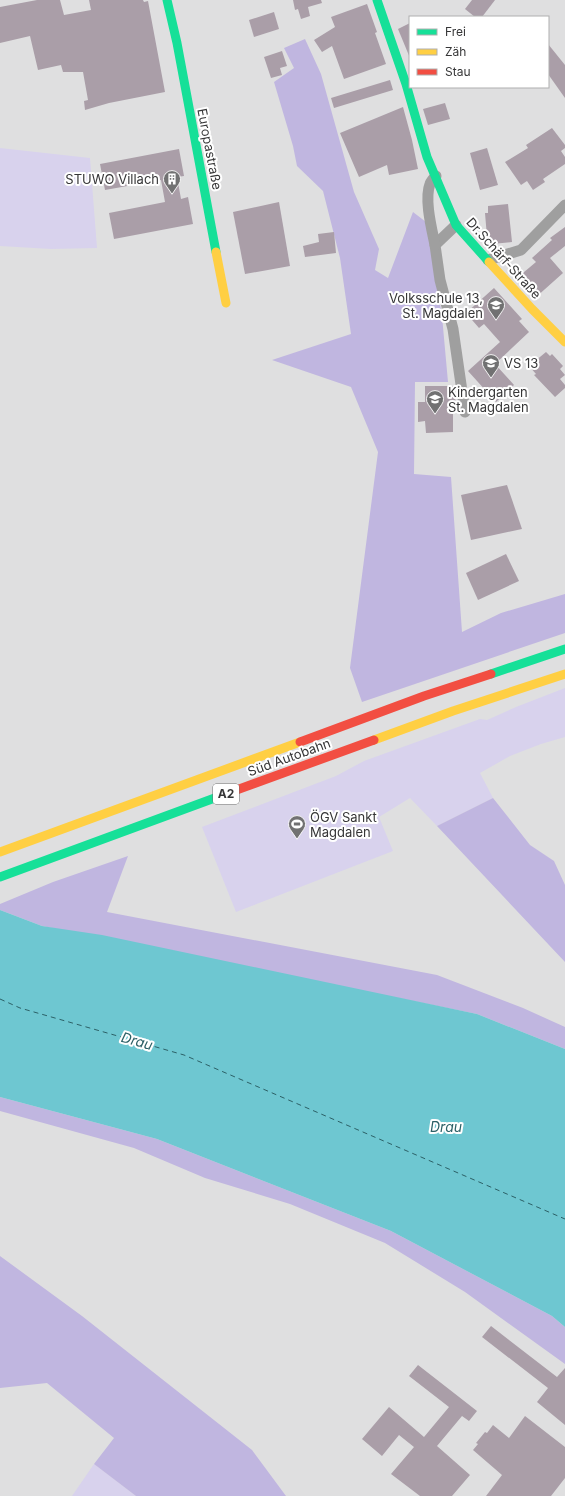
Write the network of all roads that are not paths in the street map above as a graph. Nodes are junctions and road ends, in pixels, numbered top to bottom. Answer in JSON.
{"nodes":[{"id":1,"x":167,"y":0,"type":"edge"},
{"id":2,"x":377,"y":0,"type":"edge"},
{"id":3,"x":436,"y":176,"type":"junction"},
{"id":4,"x":565,"y":205,"type":"edge"},
{"id":5,"x":456,"y":225,"type":"junction"},
{"id":6,"x":435,"y":245,"type":"junction"},
{"id":7,"x":488,"y":260,"type":"junction"},
{"id":8,"x":226,"y":303,"type":"dead end"},
{"id":9,"x":565,"y":342,"type":"edge"},
{"id":10,"x":465,"y":412,"type":"dead end"},
{"id":11,"x":565,"y":649,"type":"edge"},
{"id":12,"x":565,"y":674,"type":"edge"},
{"id":13,"x":0,"y":852,"type":"edge"},
{"id":14,"x":0,"y":877,"type":"edge"}],
"edges":[{"from":1,"to":8,"type":"main road","name":"Europastraße"},
{"from":2,"to":3,"type":"main road","name":"Dr.Schärf-Straße"},
{"from":3,"to":5,"type":"main road","name":"Dr.Schärf-Straße"},
{"from":3,"to":6,"type":"street"},
{"from":4,"to":7,"type":"street"},
{"from":5,"to":6,"type":"street"},
{"from":5,"to":7,"type":"main road","name":"Dr.Schärf-Straße"},
{"from":6,"to":10,"type":"street"},
{"from":7,"to":9,"type":"main road","name":"Dr.Schärf-Straße"},
{"from":11,"to":13,"type":"main road","name":"Süd Autobahn","number":"A2"},
{"from":12,"to":14,"type":"main road","name":"Süd Autobahn","number":"A2"}]}
